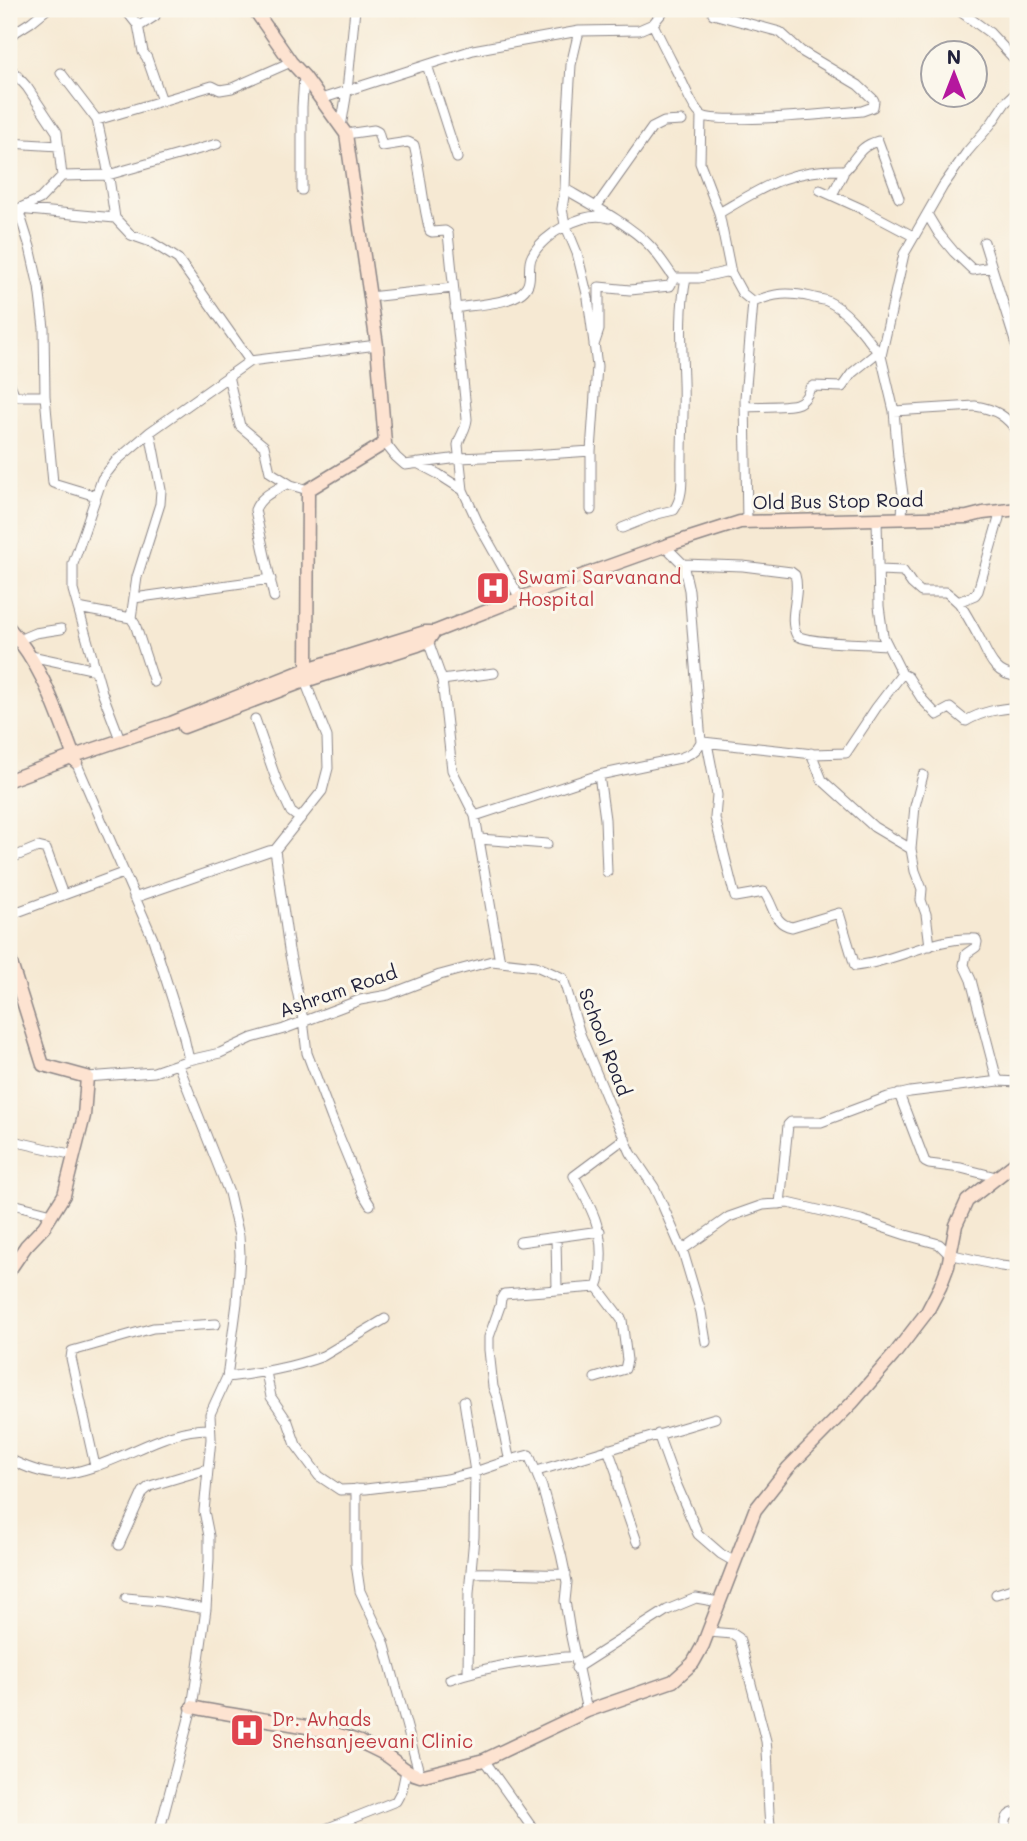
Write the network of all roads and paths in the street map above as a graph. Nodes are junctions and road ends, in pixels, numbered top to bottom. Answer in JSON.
{"nodes":[{"id":1,"x":47,"y":9,"type":"edge"},
{"id":2,"x":125,"y":9,"type":"edge"},
{"id":3,"x":152,"y":9,"type":"edge"},
{"id":4,"x":254,"y":9,"type":"edge"},
{"id":5,"x":355,"y":9,"type":"edge"},
{"id":6,"x":665,"y":9,"type":"edge"},
{"id":7,"x":957,"y":9,"type":"edge"},
{"id":8,"x":713,"y":14,"type":"dead end"},
{"id":9,"x":653,"y":24,"type":"junction"},
{"id":10,"x":138,"y":25,"type":"junction"},
{"id":11,"x":579,"y":31,"type":"junction"},
{"id":12,"x":9,"y":36,"type":"edge"},
{"id":13,"x":291,"y":62,"type":"junction"},
{"id":14,"x":1018,"y":63,"type":"edge"},
{"id":15,"x":427,"y":65,"type":"junction"},
{"id":16,"x":9,"y":67,"type":"edge"},
{"id":17,"x":61,"y":73,"type":"dead end"},
{"id":18,"x":304,"y":76,"type":"junction"},
{"id":19,"x":347,"y":91,"type":"junction"},
{"id":20,"x":1018,"y":91,"type":"edge"},
{"id":21,"x":321,"y":99,"type":"junction"},
{"id":22,"x":162,"y":101,"type":"junction"},
{"id":23,"x":701,"y":115,"type":"junction"},
{"id":24,"x":97,"y":120,"type":"junction"},
{"id":25,"x":682,"y":121,"type":"dead end"},
{"id":26,"x":344,"y":130,"type":"junction"},
{"id":27,"x":9,"y":143,"type":"edge"},
{"id":28,"x":217,"y":144,"type":"dead end"},
{"id":29,"x":59,"y":146,"type":"junction"},
{"id":30,"x":457,"y":158,"type":"dead end"},
{"id":31,"x":843,"y":172,"type":"junction"},
{"id":32,"x":108,"y":175,"type":"junction"},
{"id":33,"x":62,"y":176,"type":"junction"},
{"id":34,"x":565,"y":189,"type":"junction"},
{"id":35,"x":302,"y":190,"type":"dead end"},
{"id":36,"x":820,"y":190,"type":"dead end"},
{"id":37,"x":832,"y":195,"type":"junction"},
{"id":38,"x":899,"y":198,"type":"dead end"},
{"id":39,"x":596,"y":207,"type":"junction"},
{"id":40,"x":14,"y":211,"type":"edge"},
{"id":41,"x":719,"y":213,"type":"junction"},
{"id":42,"x":927,"y":214,"type":"junction"},
{"id":43,"x":115,"y":218,"type":"junction"},
{"id":44,"x":614,"y":219,"type":"junction"},
{"id":45,"x":565,"y":224,"type":"junction"},
{"id":46,"x":913,"y":236,"type":"junction"},
{"id":47,"x":984,"y":242,"type":"dead end"},
{"id":48,"x":991,"y":267,"type":"junction"},
{"id":49,"x":731,"y":273,"type":"junction"},
{"id":50,"x":674,"y":278,"type":"junction"},
{"id":51,"x":686,"y":278,"type":"junction"},
{"id":52,"x":453,"y":288,"type":"junction"},
{"id":53,"x":369,"y":297,"type":"junction"},
{"id":54,"x":753,"y":302,"type":"junction"},
{"id":55,"x":455,"y":308,"type":"junction"},
{"id":56,"x":377,"y":345,"type":"junction"},
{"id":57,"x":594,"y":345,"type":"junction"},
{"id":58,"x":1018,"y":351,"type":"edge"},
{"id":59,"x":880,"y":354,"type":"junction"},
{"id":60,"x":250,"y":361,"type":"junction"},
{"id":61,"x":228,"y":376,"type":"junction"},
{"id":62,"x":9,"y":382,"type":"edge"},
{"id":63,"x":45,"y":396,"type":"junction"},
{"id":64,"x":12,"y":397,"type":"edge"},
{"id":65,"x":745,"y":407,"type":"junction"},
{"id":66,"x":894,"y":411,"type":"junction"},
{"id":67,"x":150,"y":432,"type":"junction"},
{"id":68,"x":1018,"y":433,"type":"edge"},
{"id":69,"x":385,"y":443,"type":"junction"},
{"id":70,"x":591,"y":451,"type":"junction"},
{"id":71,"x":458,"y":458,"type":"junction"},
{"id":72,"x":417,"y":463,"type":"junction"},
{"id":73,"x":288,"y":483,"type":"junction"},
{"id":74,"x":308,"y":490,"type":"junction"},
{"id":75,"x":463,"y":490,"type":"junction"},
{"id":76,"x":96,"y":496,"type":"junction"},
{"id":77,"x":1018,"y":509,"type":"edge"},
{"id":78,"x":591,"y":510,"type":"dead end"},
{"id":79,"x":967,"y":517,"type":"junction"},
{"id":80,"x":1018,"y":518,"type":"edge"},
{"id":81,"x":902,"y":519,"type":"junction"},
{"id":82,"x":999,"y":519,"type":"junction"},
{"id":83,"x":877,"y":520,"type":"junction"},
{"id":84,"x":747,"y":522,"type":"junction"},
{"id":85,"x":622,"y":528,"type":"dead end"},
{"id":86,"x":665,"y":546,"type":"junction"},
{"id":87,"x":683,"y":564,"type":"junction"},
{"id":88,"x":879,"y":570,"type":"junction"},
{"id":89,"x":271,"y":579,"type":"junction"},
{"id":90,"x":134,"y":597,"type":"junction"},
{"id":91,"x":274,"y":597,"type":"dead end"},
{"id":92,"x":520,"y":598,"type":"junction"},
{"id":93,"x":958,"y":602,"type":"junction"},
{"id":94,"x":78,"y":608,"type":"junction"},
{"id":95,"x":131,"y":618,"type":"junction"},
{"id":96,"x":9,"y":628,"type":"edge"},
{"id":97,"x":61,"y":629,"type":"dead end"},
{"id":98,"x":429,"y":635,"type":"junction"},
{"id":99,"x":14,"y":642,"type":"edge"},
{"id":100,"x":887,"y":645,"type":"junction"},
{"id":101,"x":31,"y":656,"type":"junction"},
{"id":102,"x":96,"y":670,"type":"junction"},
{"id":103,"x":494,"y":673,"type":"dead end"},
{"id":104,"x":902,"y":674,"type":"junction"},
{"id":105,"x":306,"y":675,"type":"junction"},
{"id":106,"x":1018,"y":676,"type":"edge"},
{"id":107,"x":442,"y":680,"type":"junction"},
{"id":108,"x":154,"y":682,"type":"dead end"},
{"id":109,"x":1018,"y":707,"type":"edge"},
{"id":110,"x":255,"y":719,"type":"dead end"},
{"id":111,"x":120,"y":739,"type":"junction"},
{"id":112,"x":704,"y":742,"type":"junction"},
{"id":113,"x":811,"y":753,"type":"junction"},
{"id":114,"x":75,"y":759,"type":"junction"},
{"id":115,"x":599,"y":775,"type":"junction"},
{"id":116,"x":923,"y":775,"type":"dead end"},
{"id":117,"x":9,"y":780,"type":"edge"},
{"id":118,"x":9,"y":789,"type":"edge"},
{"id":119,"x":475,"y":816,"type":"junction"},
{"id":120,"x":300,"y":819,"type":"junction"},
{"id":121,"x":479,"y":839,"type":"junction"},
{"id":122,"x":547,"y":844,"type":"dead end"},
{"id":123,"x":911,"y":849,"type":"junction"},
{"id":124,"x":275,"y":850,"type":"junction"},
{"id":125,"x":9,"y":859,"type":"edge"},
{"id":126,"x":607,"y":872,"type":"dead end"},
{"id":127,"x":123,"y":873,"type":"junction"},
{"id":128,"x":63,"y":895,"type":"junction"},
{"id":129,"x":134,"y":898,"type":"junction"},
{"id":130,"x":9,"y":915,"type":"edge"},
{"id":131,"x":930,"y":946,"type":"junction"},
{"id":132,"x":9,"y":957,"type":"edge"},
{"id":133,"x":500,"y":962,"type":"junction"},
{"id":134,"x":303,"y":1020,"type":"junction"},
{"id":135,"x":189,"y":1060,"type":"junction"},
{"id":136,"x":178,"y":1064,"type":"junction"},
{"id":137,"x":87,"y":1077,"type":"junction"},
{"id":138,"x":999,"y":1081,"type":"junction"},
{"id":139,"x":1018,"y":1082,"type":"edge"},
{"id":140,"x":899,"y":1094,"type":"junction"},
{"id":141,"x":625,"y":1138,"type":"junction"},
{"id":142,"x":9,"y":1140,"type":"edge"},
{"id":143,"x":74,"y":1154,"type":"junction"},
{"id":144,"x":1018,"y":1161,"type":"edge"},
{"id":145,"x":996,"y":1177,"type":"junction"},
{"id":146,"x":9,"y":1203,"type":"edge"},
{"id":147,"x":780,"y":1204,"type":"junction"},
{"id":148,"x":370,"y":1205,"type":"dead end"},
{"id":149,"x":52,"y":1214,"type":"junction"},
{"id":150,"x":600,"y":1231,"type":"junction"},
{"id":151,"x":556,"y":1237,"type":"junction"},
{"id":152,"x":520,"y":1242,"type":"dead end"},
{"id":153,"x":682,"y":1250,"type":"junction"},
{"id":154,"x":949,"y":1254,"type":"junction"},
{"id":155,"x":1018,"y":1268,"type":"edge"},
{"id":156,"x":9,"y":1270,"type":"edge"},
{"id":157,"x":597,"y":1287,"type":"junction"},
{"id":158,"x":557,"y":1289,"type":"junction"},
{"id":159,"x":385,"y":1319,"type":"dead end"},
{"id":160,"x":216,"y":1324,"type":"dead end"},
{"id":161,"x":706,"y":1342,"type":"dead end"},
{"id":162,"x":266,"y":1372,"type":"junction"},
{"id":163,"x":227,"y":1377,"type":"junction"},
{"id":164,"x":595,"y":1378,"type":"dead end"},
{"id":165,"x":464,"y":1401,"type":"dead end"},
{"id":166,"x":715,"y":1418,"type":"dead end"},
{"id":167,"x":210,"y":1429,"type":"junction"},
{"id":168,"x":658,"y":1434,"type":"junction"},
{"id":169,"x":608,"y":1449,"type":"junction"},
{"id":170,"x":9,"y":1459,"type":"edge"},
{"id":171,"x":510,"y":1460,"type":"junction"},
{"id":172,"x":95,"y":1466,"type":"junction"},
{"id":173,"x":207,"y":1469,"type":"junction"},
{"id":174,"x":537,"y":1471,"type":"junction"},
{"id":175,"x":475,"y":1472,"type":"junction"},
{"id":176,"x":356,"y":1489,"type":"junction"},
{"id":177,"x":637,"y":1542,"type":"dead end"},
{"id":178,"x":119,"y":1545,"type":"dead end"},
{"id":179,"x":735,"y":1562,"type":"junction"},
{"id":180,"x":471,"y":1573,"type":"junction"},
{"id":181,"x":566,"y":1574,"type":"junction"},
{"id":182,"x":1018,"y":1587,"type":"edge"},
{"id":183,"x":996,"y":1594,"type":"dead end"},
{"id":184,"x":126,"y":1598,"type":"dead end"},
{"id":185,"x":719,"y":1602,"type":"junction"},
{"id":186,"x":206,"y":1609,"type":"junction"},
{"id":187,"x":709,"y":1632,"type":"junction"},
{"id":188,"x":574,"y":1656,"type":"junction"},
{"id":189,"x":576,"y":1668,"type":"junction"},
{"id":190,"x":468,"y":1673,"type":"junction"},
{"id":191,"x":450,"y":1679,"type":"dead end"},
{"id":192,"x":192,"y":1706,"type":"junction"},
{"id":193,"x":587,"y":1712,"type":"junction"},
{"id":194,"x":484,"y":1760,"type":"junction"},
{"id":195,"x":406,"y":1770,"type":"junction"},
{"id":196,"x":420,"y":1776,"type":"junction"},
{"id":197,"x":1018,"y":1812,"type":"edge"},
{"id":198,"x":161,"y":1832,"type":"edge"},
{"id":199,"x":318,"y":1832,"type":"edge"},
{"id":200,"x":357,"y":1832,"type":"edge"},
{"id":201,"x":366,"y":1832,"type":"edge"},
{"id":202,"x":535,"y":1832,"type":"edge"},
{"id":203,"x":771,"y":1832,"type":"edge"},
{"id":204,"x":1006,"y":1832,"type":"edge"}],
"edges":[{"from":1,"to":12,"type":"street"},
{"from":2,"to":10,"type":"street"},
{"from":3,"to":10,"type":"street"},
{"from":4,"to":13,"type":"street"},
{"from":5,"to":19,"type":"street"},
{"from":6,"to":9,"type":"street"},
{"from":7,"to":14,"type":"street"},
{"from":8,"to":23,"type":"street"},
{"from":9,"to":11,"type":"street"},
{"from":9,"to":23,"type":"street"},
{"from":10,"to":22,"type":"street"},
{"from":11,"to":15,"type":"street"},
{"from":11,"to":34,"type":"street"},
{"from":13,"to":18,"type":"street"},
{"from":13,"to":22,"type":"street"},
{"from":15,"to":19,"type":"street"},
{"from":15,"to":30,"type":"street"},
{"from":16,"to":29,"type":"street"},
{"from":17,"to":24,"type":"street"},
{"from":18,"to":21,"type":"street"},
{"from":18,"to":35,"type":"street"},
{"from":19,"to":21,"type":"street"},
{"from":19,"to":26,"type":"street"},
{"from":20,"to":42,"type":"street"},
{"from":21,"to":26,"type":"street"},
{"from":22,"to":24,"type":"street"},
{"from":23,"to":41,"type":"street"},
{"from":24,"to":32,"type":"street"},
{"from":25,"to":39,"type":"street"},
{"from":26,"to":52,"type":"street"},
{"from":26,"to":53,"type":"street"},
{"from":27,"to":29,"type":"street"},
{"from":28,"to":32,"type":"street"},
{"from":29,"to":33,"type":"street"},
{"from":31,"to":37,"type":"street"},
{"from":31,"to":38,"type":"street"},
{"from":31,"to":41,"type":"street"},
{"from":32,"to":33,"type":"street"},
{"from":32,"to":43,"type":"street"},
{"from":33,"to":40,"type":"street"},
{"from":34,"to":39,"type":"street"},
{"from":34,"to":45,"type":"street"},
{"from":36,"to":37,"type":"street"},
{"from":37,"to":46,"type":"street"},
{"from":39,"to":44,"type":"street"},
{"from":40,"to":43,"type":"street"},
{"from":40,"to":63,"type":"street"},
{"from":41,"to":49,"type":"street"},
{"from":42,"to":46,"type":"street"},
{"from":42,"to":48,"type":"street"},
{"from":43,"to":60,"type":"street"},
{"from":44,"to":45,"type":"street"},
{"from":44,"to":50,"type":"street"},
{"from":45,"to":55,"type":"street"},
{"from":45,"to":57,"type":"street"},
{"from":46,"to":59,"type":"street"},
{"from":47,"to":48,"type":"street"},
{"from":48,"to":58,"type":"street"},
{"from":49,"to":51,"type":"street"},
{"from":49,"to":54,"type":"street"},
{"from":50,"to":51,"type":"street"},
{"from":50,"to":57,"type":"street"},
{"from":51,"to":85,"type":"street"},
{"from":52,"to":53,"type":"street"},
{"from":52,"to":55,"type":"street"},
{"from":53,"to":56,"type":"street"},
{"from":54,"to":59,"type":"street"},
{"from":54,"to":65,"type":"street"},
{"from":55,"to":71,"type":"street"},
{"from":56,"to":60,"type":"street"},
{"from":56,"to":69,"type":"street"},
{"from":57,"to":70,"type":"street"},
{"from":59,"to":65,"type":"street"},
{"from":59,"to":66,"type":"street"},
{"from":60,"to":61,"type":"street"},
{"from":61,"to":67,"type":"street"},
{"from":61,"to":73,"type":"street"},
{"from":62,"to":64,"type":"street"},
{"from":63,"to":64,"type":"street"},
{"from":63,"to":76,"type":"street"},
{"from":65,"to":84,"type":"street"},
{"from":66,"to":68,"type":"street"},
{"from":66,"to":81,"type":"street"},
{"from":67,"to":76,"type":"street"},
{"from":67,"to":90,"type":"street"},
{"from":69,"to":72,"type":"street"},
{"from":69,"to":74,"type":"street"},
{"from":70,"to":71,"type":"street"},
{"from":70,"to":78,"type":"street"},
{"from":71,"to":72,"type":"street"},
{"from":71,"to":75,"type":"street"},
{"from":72,"to":75,"type":"street"},
{"from":73,"to":74,"type":"street"},
{"from":73,"to":89,"type":"street"},
{"from":74,"to":105,"type":"street"},
{"from":75,"to":92,"type":"street"},
{"from":76,"to":94,"type":"street"},
{"from":77,"to":79,"type":"street","name":"Old Bus Stop Road"},
{"from":79,"to":81,"type":"street","name":"Old Bus Stop Road"},
{"from":79,"to":82,"type":"street","name":"Old Bus Stop Road"},
{"from":80,"to":82,"type":"street","name":"Old Bus Stop Road"},
{"from":81,"to":83,"type":"street","name":"Old Bus Stop Road"},
{"from":82,"to":93,"type":"street"},
{"from":83,"to":84,"type":"street","name":"Old Bus Stop Road"},
{"from":83,"to":88,"type":"street"},
{"from":84,"to":86,"type":"street","name":"Old Bus Stop Road"},
{"from":86,"to":87,"type":"street"},
{"from":86,"to":92,"type":"street","name":"Old Bus Stop Road"},
{"from":87,"to":100,"type":"street"},
{"from":87,"to":112,"type":"street"},
{"from":88,"to":93,"type":"street"},
{"from":88,"to":100,"type":"street"},
{"from":89,"to":90,"type":"street"},
{"from":89,"to":91,"type":"street"},
{"from":90,"to":95,"type":"street"},
{"from":92,"to":98,"type":"street","name":"Old Bus Stop Road"},
{"from":93,"to":106,"type":"street"},
{"from":94,"to":95,"type":"street"},
{"from":94,"to":102,"type":"street"},
{"from":95,"to":108,"type":"street"},
{"from":96,"to":99,"type":"street"},
{"from":97,"to":99,"type":"street"},
{"from":98,"to":105,"type":"street","name":"Old Bus Stop Road"},
{"from":98,"to":107,"type":"street"},
{"from":99,"to":101,"type":"street"},
{"from":100,"to":104,"type":"street"},
{"from":101,"to":102,"type":"street"},
{"from":101,"to":114,"type":"street"},
{"from":102,"to":111,"type":"street"},
{"from":103,"to":107,"type":"street"},
{"from":104,"to":109,"type":"street"},
{"from":104,"to":113,"type":"street"},
{"from":105,"to":111,"type":"street"},
{"from":105,"to":114,"type":"street"},
{"from":105,"to":120,"type":"street"},
{"from":107,"to":119,"type":"street"},
{"from":110,"to":120,"type":"street"},
{"from":111,"to":114,"type":"street"},
{"from":112,"to":113,"type":"street"},
{"from":112,"to":115,"type":"street"},
{"from":112,"to":131,"type":"street"},
{"from":113,"to":123,"type":"street"},
{"from":114,"to":117,"type":"street"},
{"from":114,"to":118,"type":"street"},
{"from":114,"to":127,"type":"street"},
{"from":115,"to":119,"type":"street"},
{"from":115,"to":126,"type":"street"},
{"from":116,"to":123,"type":"street"},
{"from":119,"to":121,"type":"street"},
{"from":120,"to":124,"type":"street"},
{"from":121,"to":122,"type":"street"},
{"from":121,"to":133,"type":"street"},
{"from":123,"to":131,"type":"street"},
{"from":124,"to":129,"type":"street"},
{"from":124,"to":134,"type":"street"},
{"from":125,"to":128,"type":"street"},
{"from":127,"to":128,"type":"street"},
{"from":127,"to":129,"type":"street"},
{"from":128,"to":130,"type":"street"},
{"from":129,"to":135,"type":"street"},
{"from":131,"to":138,"type":"street"},
{"from":132,"to":137,"type":"street"},
{"from":133,"to":134,"type":"street","name":"Ashram Road"},
{"from":133,"to":141,"type":"street","name":"School Road"},
{"from":134,"to":135,"type":"street","name":"Ashram Road"},
{"from":134,"to":148,"type":"street"},
{"from":135,"to":136,"type":"street","name":"Ashram Road"},
{"from":136,"to":137,"type":"street","name":"Ashram Road"},
{"from":136,"to":163,"type":"street"},
{"from":137,"to":143,"type":"street"},
{"from":138,"to":139,"type":"street"},
{"from":138,"to":140,"type":"street"},
{"from":140,"to":145,"type":"street"},
{"from":140,"to":147,"type":"street"},
{"from":141,"to":150,"type":"street"},
{"from":141,"to":153,"type":"street"},
{"from":142,"to":143,"type":"street"},
{"from":143,"to":149,"type":"street"},
{"from":144,"to":145,"type":"street"},
{"from":145,"to":154,"type":"street"},
{"from":146,"to":149,"type":"street"},
{"from":147,"to":153,"type":"street"},
{"from":147,"to":154,"type":"street"},
{"from":149,"to":156,"type":"street"},
{"from":150,"to":151,"type":"street"},
{"from":150,"to":157,"type":"street"},
{"from":151,"to":152,"type":"street"},
{"from":151,"to":158,"type":"street"},
{"from":153,"to":161,"type":"street"},
{"from":154,"to":155,"type":"street"},
{"from":154,"to":179,"type":"street"},
{"from":157,"to":158,"type":"street"},
{"from":157,"to":164,"type":"street"},
{"from":158,"to":171,"type":"street"},
{"from":159,"to":162,"type":"street"},
{"from":160,"to":172,"type":"street"},
{"from":162,"to":163,"type":"street"},
{"from":162,"to":176,"type":"street"},
{"from":163,"to":167,"type":"street"},
{"from":165,"to":175,"type":"street"},
{"from":166,"to":168,"type":"street"},
{"from":167,"to":172,"type":"street"},
{"from":167,"to":173,"type":"street"},
{"from":168,"to":169,"type":"street"},
{"from":168,"to":179,"type":"street"},
{"from":169,"to":174,"type":"street"},
{"from":169,"to":177,"type":"street"},
{"from":170,"to":172,"type":"street"},
{"from":171,"to":174,"type":"street"},
{"from":171,"to":175,"type":"street"},
{"from":173,"to":178,"type":"street"},
{"from":173,"to":186,"type":"street"},
{"from":174,"to":181,"type":"street"},
{"from":175,"to":176,"type":"street"},
{"from":175,"to":180,"type":"street"},
{"from":176,"to":196,"type":"street"},
{"from":179,"to":185,"type":"street"},
{"from":180,"to":181,"type":"street"},
{"from":180,"to":190,"type":"street"},
{"from":181,"to":188,"type":"street"},
{"from":182,"to":183,"type":"street"},
{"from":184,"to":186,"type":"street"},
{"from":185,"to":187,"type":"street"},
{"from":185,"to":189,"type":"street"},
{"from":186,"to":192,"type":"street"},
{"from":187,"to":193,"type":"street"},
{"from":187,"to":203,"type":"street"},
{"from":188,"to":189,"type":"street"},
{"from":188,"to":190,"type":"street"},
{"from":189,"to":193,"type":"street"},
{"from":190,"to":191,"type":"street"},
{"from":192,"to":195,"type":"street"},
{"from":192,"to":198,"type":"street"},
{"from":193,"to":194,"type":"street"},
{"from":194,"to":196,"type":"street"},
{"from":194,"to":202,"type":"street"},
{"from":195,"to":196,"type":"street"},
{"from":195,"to":199,"type":"street"},
{"from":197,"to":204,"type":"street"},
{"from":200,"to":201,"type":"street"}]}
